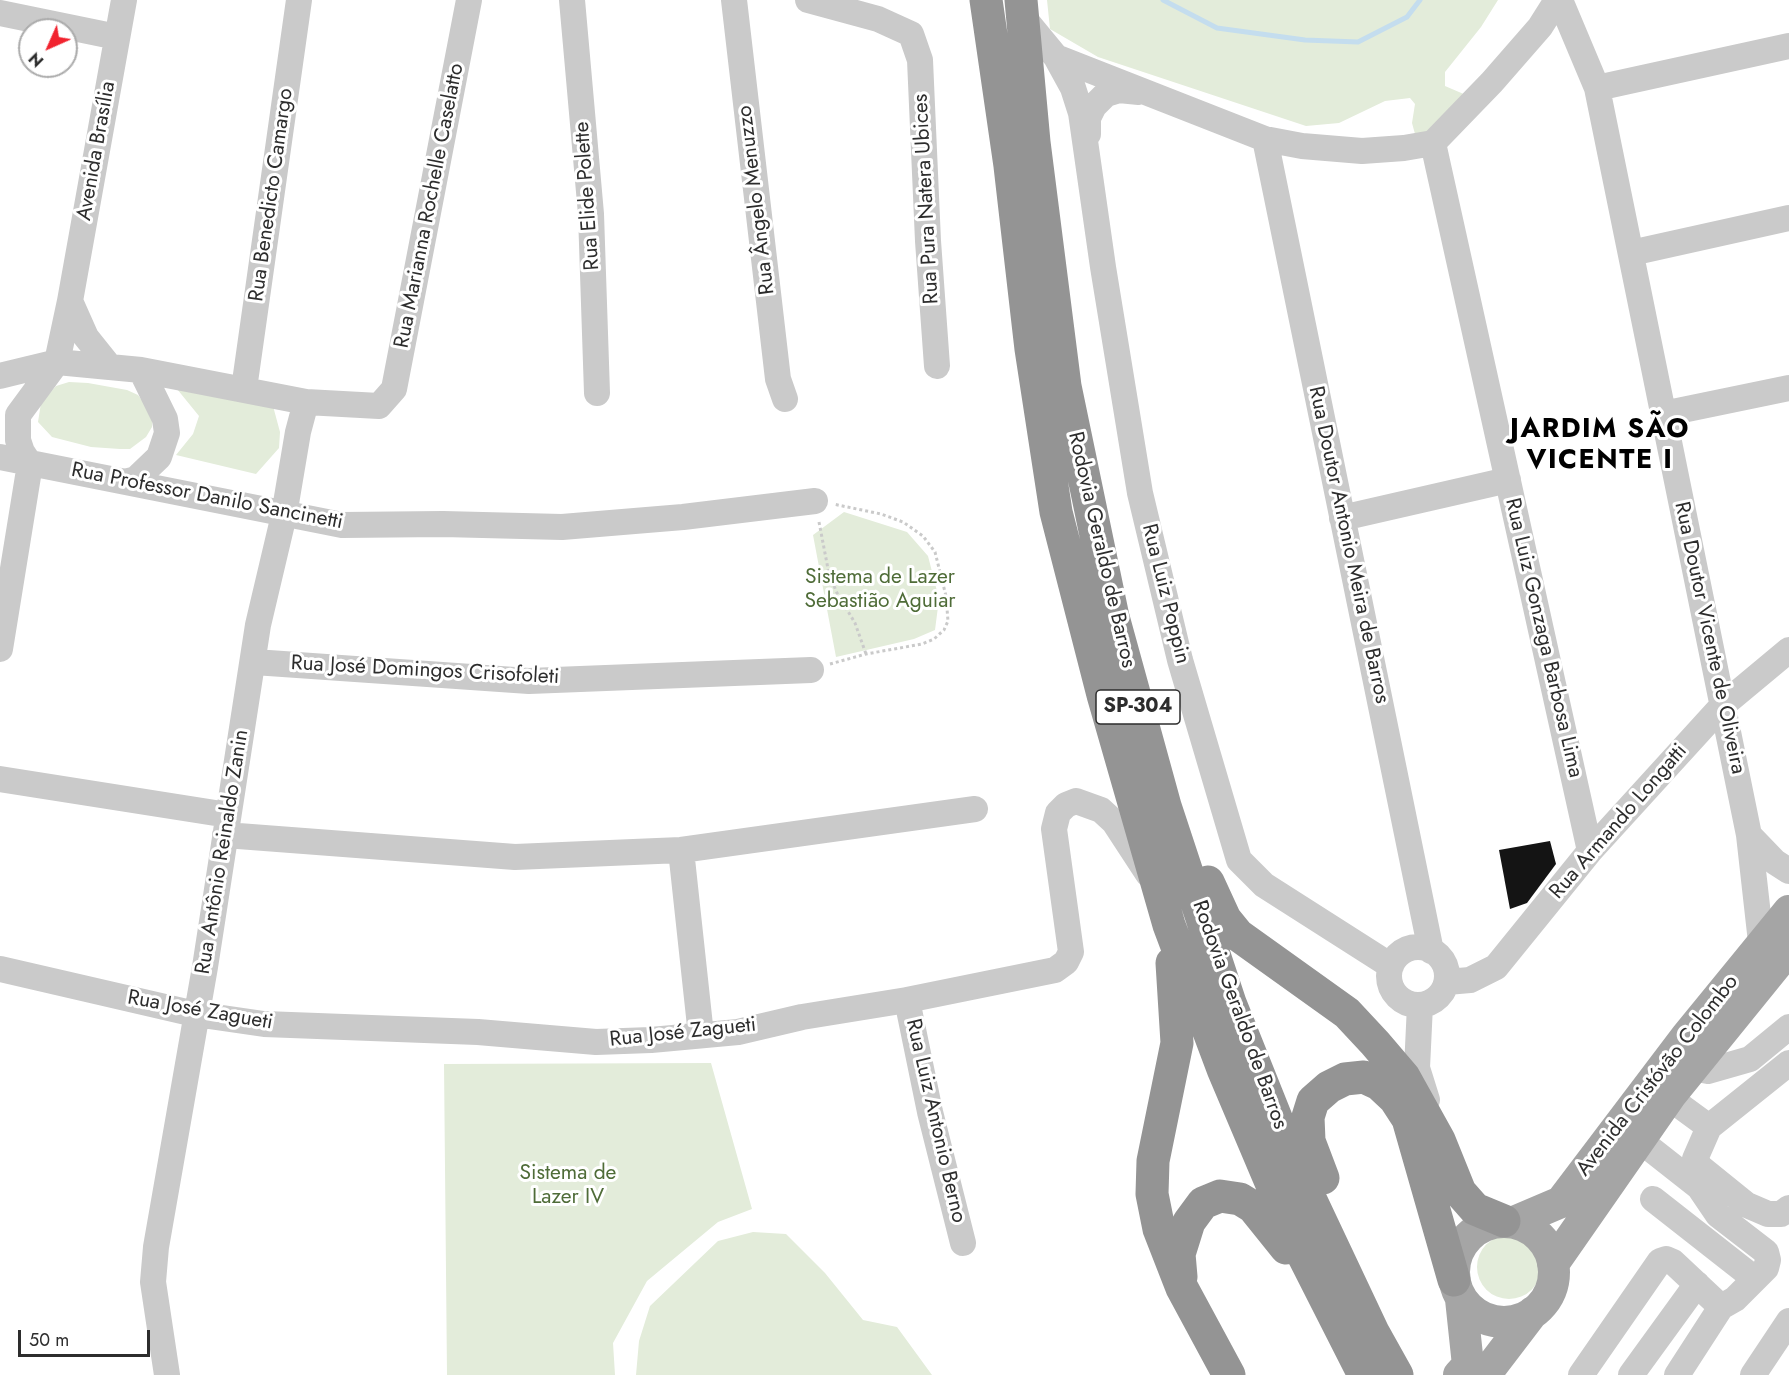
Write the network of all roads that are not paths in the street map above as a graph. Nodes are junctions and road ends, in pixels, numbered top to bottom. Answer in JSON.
{"nodes":[{"id":1,"x":124,"y":0,"type":"edge"},
{"id":2,"x":299,"y":0,"type":"edge"},
{"id":3,"x":469,"y":0,"type":"edge"},
{"id":4,"x":572,"y":0,"type":"edge"},
{"id":5,"x":734,"y":0,"type":"edge"},
{"id":6,"x":808,"y":0,"type":"edge"},
{"id":7,"x":986,"y":0,"type":"edge"},
{"id":8,"x":1559,"y":0,"type":"edge"},
{"id":9,"x":1022,"y":8,"type":"edge"},
{"id":10,"x":0,"y":13,"type":"edge"},
{"id":11,"x":117,"y":37,"type":"junction"},
{"id":12,"x":1789,"y":46,"type":"edge"},
{"id":13,"x":1056,"y":57,"type":"junction"},
{"id":14,"x":1597,"y":88,"type":"junction"},
{"id":15,"x":1150,"y":94,"type":"junction"},
{"id":16,"x":1265,"y":139,"type":"junction"},
{"id":17,"x":1432,"y":143,"type":"junction"},
{"id":18,"x":1090,"y":174,"type":"junction"},
{"id":19,"x":1789,"y":218,"type":"edge"},
{"id":20,"x":1630,"y":253,"type":"junction"},
{"id":21,"x":70,"y":301,"type":"junction"},
{"id":22,"x":57,"y":362,"type":"junction"},
{"id":23,"x":938,"y":366,"type":"dead end"},
{"id":24,"x":110,"y":367,"type":"junction"},
{"id":25,"x":141,"y":370,"type":"junction"},
{"id":26,"x":0,"y":376,"type":"edge"},
{"id":27,"x":1789,"y":388,"type":"edge"},
{"id":28,"x":244,"y":389,"type":"junction"},
{"id":29,"x":597,"y":393,"type":"dead end"},
{"id":30,"x":785,"y":399,"type":"dead end"},
{"id":31,"x":306,"y":402,"type":"junction"},
{"id":32,"x":1663,"y":414,"type":"junction"},
{"id":33,"x":0,"y":457,"type":"edge"},
{"id":34,"x":30,"y":464,"type":"junction"},
{"id":35,"x":1508,"y":480,"type":"junction"},
{"id":36,"x":128,"y":481,"type":"junction"},
{"id":37,"x":815,"y":501,"type":"road end"},
{"id":38,"x":284,"y":516,"type":"junction"},
{"id":39,"x":1342,"y":518,"type":"junction"},
{"id":40,"x":0,"y":649,"type":"edge"},
{"id":41,"x":1789,"y":650,"type":"edge"},
{"id":42,"x":1125,"y":659,"type":"junction"},
{"id":43,"x":254,"y":662,"type":"junction"},
{"id":44,"x":811,"y":670,"type":"road end"},
{"id":45,"x":1723,"y":705,"type":"junction"},
{"id":46,"x":0,"y":779,"type":"edge"},
{"id":47,"x":975,"y":809,"type":"dead end"},
{"id":48,"x":227,"y":825,"type":"junction"},
{"id":49,"x":1749,"y":835,"type":"junction"},
{"id":50,"x":681,"y":850,"type":"junction"},
{"id":51,"x":1590,"y":851,"type":"junction"},
{"id":52,"x":1789,"y":871,"type":"edge"},
{"id":53,"x":1158,"y":889,"type":"junction"},
{"id":54,"x":1789,"y":911,"type":"edge"},
{"id":55,"x":1169,"y":925,"type":"junction"},
{"id":56,"x":1775,"y":946,"type":"edge"},
{"id":57,"x":1431,"y":951,"type":"junction"},
{"id":58,"x":1391,"y":966,"type":"junction"},
{"id":59,"x":0,"y":969,"type":"edge"},
{"id":60,"x":1447,"y":982,"type":"junction"},
{"id":61,"x":907,"y":1000,"type":"junction"},
{"id":62,"x":1420,"y":1005,"type":"junction"},
{"id":63,"x":195,"y":1014,"type":"junction"},
{"id":64,"x":1789,"y":1027,"type":"edge"},
{"id":65,"x":701,"y":1035,"type":"junction"},
{"id":66,"x":1789,"y":1063,"type":"edge"},
{"id":67,"x":1692,"y":1068,"type":"junction"},
{"id":68,"x":1660,"y":1090,"type":"junction"},
{"id":69,"x":1709,"y":1127,"type":"junction"},
{"id":70,"x":1638,"y":1139,"type":"junction"},
{"id":71,"x":1439,"y":1140,"type":"junction"},
{"id":72,"x":1704,"y":1180,"type":"junction"},
{"id":73,"x":1653,"y":1199,"type":"dead end"},
{"id":74,"x":1789,"y":1208,"type":"edge"},
{"id":75,"x":1509,"y":1222,"type":"junction"},
{"id":76,"x":963,"y":1243,"type":"dead end"},
{"id":77,"x":1553,"y":1264,"type":"junction"},
{"id":78,"x":1755,"y":1279,"type":"junction"},
{"id":79,"x":1697,"y":1284,"type":"junction"},
{"id":80,"x":1182,"y":1288,"type":"junction"},
{"id":81,"x":1458,"y":1289,"type":"junction"},
{"id":82,"x":1721,"y":1307,"type":"junction"},
{"id":83,"x":1533,"y":1312,"type":"junction"},
{"id":84,"x":1789,"y":1321,"type":"edge"},
{"id":85,"x":1228,"y":1373,"type":"edge"},
{"id":86,"x":167,"y":1375,"type":"edge"},
{"id":87,"x":1364,"y":1375,"type":"edge"},
{"id":88,"x":1397,"y":1375,"type":"edge"},
{"id":89,"x":1402,"y":1375,"type":"edge"},
{"id":90,"x":1459,"y":1375,"type":"edge"},
{"id":91,"x":1485,"y":1375,"type":"edge"},
{"id":92,"x":1581,"y":1375,"type":"edge"},
{"id":93,"x":1631,"y":1375,"type":"edge"},
{"id":94,"x":1677,"y":1375,"type":"edge"},
{"id":95,"x":1753,"y":1375,"type":"edge"}],
"edges":[{"from":1,"to":11,"type":"street","name":"Avenida Brasília"},
{"from":2,"to":28,"type":"street","name":"Rua Benedicto Camargo"},
{"from":3,"to":31,"type":"street","name":"Rua Marianna Rochelle Caselatto"},
{"from":4,"to":29,"type":"street","name":"Rua Elide Polette"},
{"from":5,"to":30,"type":"street","name":"Rua Ângelo Menuzzo"},
{"from":6,"to":23,"type":"street","name":"Rua Pura Natera Ubices"},
{"from":7,"to":53,"type":"highway","name":"Rodovia Geraldo de Barros","number":"SP-304"},
{"from":8,"to":14,"type":"street","name":"Rua Doutor Vicente de Oliveira"},
{"from":8,"to":17,"type":"street"},
{"from":9,"to":13,"type":"street","name":"Rua Luiz Poppin"},
{"from":9,"to":42,"type":"highway","name":"Rodovia Geraldo de Barros","number":"SP-304"},
{"from":10,"to":11,"type":"street"},
{"from":11,"to":21,"type":"street","name":"Avenida Brasília"},
{"from":12,"to":14,"type":"street"},
{"from":13,"to":15,"type":"street"},
{"from":13,"to":18,"type":"street","name":"Rua Luiz Poppin"},
{"from":14,"to":20,"type":"street","name":"Rua Doutor Vicente de Oliveira"},
{"from":15,"to":16,"type":"street"},
{"from":15,"to":18,"type":"street","name":"Rua Luiz Poppin"},
{"from":16,"to":17,"type":"street"},
{"from":16,"to":39,"type":"street","name":"Rua Doutor Antonio Meira de Barros"},
{"from":17,"to":35,"type":"street","name":"Rua Luiz Gonzaga Barbosa Lima"},
{"from":18,"to":58,"type":"street","name":"Rua Luiz Poppin"},
{"from":19,"to":20,"type":"street"},
{"from":20,"to":32,"type":"street","name":"Rua Doutor Vicente de Oliveira"},
{"from":21,"to":22,"type":"street","name":"Avenida Brasília"},
{"from":21,"to":24,"type":"street"},
{"from":22,"to":24,"type":"street"},
{"from":22,"to":26,"type":"street"},
{"from":22,"to":34,"type":"street","name":"Avenida Brasília"},
{"from":24,"to":25,"type":"street"},
{"from":25,"to":28,"type":"street"},
{"from":25,"to":36,"type":"street"},
{"from":27,"to":32,"type":"street"},
{"from":28,"to":31,"type":"street"},
{"from":31,"to":38,"type":"street","name":"Rua Antônio Reinaldo Zanin"},
{"from":32,"to":45,"type":"street","name":"Rua Doutor Vicente de Oliveira"},
{"from":33,"to":34,"type":"street","name":"Rua Professor Danilo Sancinetti"},
{"from":34,"to":36,"type":"street","name":"Rua Professor Danilo Sancinetti"},
{"from":34,"to":40,"type":"street"},
{"from":35,"to":39,"type":"street"},
{"from":35,"to":51,"type":"street","name":"Rua Luiz Gonzaga Barbosa Lima"},
{"from":36,"to":38,"type":"street","name":"Rua Professor Danilo Sancinetti"},
{"from":37,"to":38,"type":"street","name":"Rua Professor Danilo Sancinetti"},
{"from":38,"to":43,"type":"street","name":"Rua Antônio Reinaldo Zanin"},
{"from":39,"to":57,"type":"street","name":"Rua Doutor Antonio Meira de Barros"},
{"from":41,"to":45,"type":"street","name":"Rua Armando Longatti"},
{"from":42,"to":71,"type":"highway"},
{"from":42,"to":88,"type":"highway","name":"Rodovia Geraldo de Barros","number":"SP-304"},
{"from":43,"to":44,"type":"street","name":"Rua José Domingos Crisofoleti"},
{"from":43,"to":48,"type":"street","name":"Rua Antônio Reinaldo Zanin"},
{"from":45,"to":49,"type":"street","name":"Rua Doutor Vicente de Oliveira"},
{"from":45,"to":51,"type":"street","name":"Rua Armando Longatti"},
{"from":46,"to":48,"type":"street"},
{"from":47,"to":50,"type":"street"},
{"from":48,"to":50,"type":"street"},
{"from":48,"to":63,"type":"street","name":"Rua Antônio Reinaldo Zanin"},
{"from":49,"to":52,"type":"street"},
{"from":49,"to":56,"type":"street","name":"Rua Doutor Vicente de Oliveira"},
{"from":50,"to":65,"type":"street"},
{"from":51,"to":60,"type":"street","name":"Rua Armando Longatti"},
{"from":53,"to":55,"type":"highway","name":"Rodovia Geraldo de Barros","number":"SP-304"},
{"from":53,"to":61,"type":"street","name":"Rua José Zagueti"},
{"from":54,"to":56,"type":"main road","name":"Avenida Cristóvão Colombo"},
{"from":55,"to":80,"type":"highway"},
{"from":55,"to":87,"type":"highway","name":"Rodovia Geraldo de Barros","number":"SP-304"},
{"from":56,"to":67,"type":"main road","name":"Avenida Cristóvão Colombo"},
{"from":56,"to":68,"type":"main road","name":"Avenida Cristóvão Colombo"},
{"from":57,"to":58,"type":"street"},
{"from":57,"to":60,"type":"street"},
{"from":58,"to":62,"type":"street"},
{"from":59,"to":63,"type":"street","name":"Rua José Zagueti"},
{"from":60,"to":62,"type":"street"},
{"from":61,"to":65,"type":"street","name":"Rua José Zagueti"},
{"from":61,"to":76,"type":"street","name":"Rua Luiz Antonio Berno"},
{"from":62,"to":71,"type":"street"},
{"from":63,"to":65,"type":"street","name":"Rua José Zagueti"},
{"from":63,"to":86,"type":"street","name":"Rua Antônio Reinaldo Zanin"},
{"from":64,"to":67,"type":"street"},
{"from":66,"to":69,"type":"street"},
{"from":67,"to":68,"type":"main road","name":"Avenida Cristóvão Colombo"},
{"from":68,"to":69,"type":"street"},
{"from":68,"to":70,"type":"main road","name":"Avenida Cristóvão Colombo"},
{"from":68,"to":75,"type":"main road","name":"Avenida Cristóvão Colombo"},
{"from":69,"to":72,"type":"street"},
{"from":70,"to":72,"type":"street"},
{"from":70,"to":77,"type":"main road","name":"Avenida Cristóvão Colombo"},
{"from":71,"to":75,"type":"highway"},
{"from":72,"to":74,"type":"street"},
{"from":72,"to":78,"type":"street"},
{"from":73,"to":78,"type":"street"},
{"from":75,"to":77,"type":"main road"},
{"from":75,"to":81,"type":"main road"},
{"from":77,"to":83,"type":"main road"},
{"from":78,"to":82,"type":"street"},
{"from":79,"to":82,"type":"street"},
{"from":79,"to":92,"type":"street"},
{"from":79,"to":93,"type":"street"},
{"from":80,"to":85,"type":"highway"},
{"from":80,"to":87,"type":"highway"},
{"from":81,"to":83,"type":"main road"},
{"from":81,"to":89,"type":"highway"},
{"from":81,"to":90,"type":"main road"},
{"from":82,"to":94,"type":"street"},
{"from":83,"to":91,"type":"main road"},
{"from":84,"to":95,"type":"street"}]}
